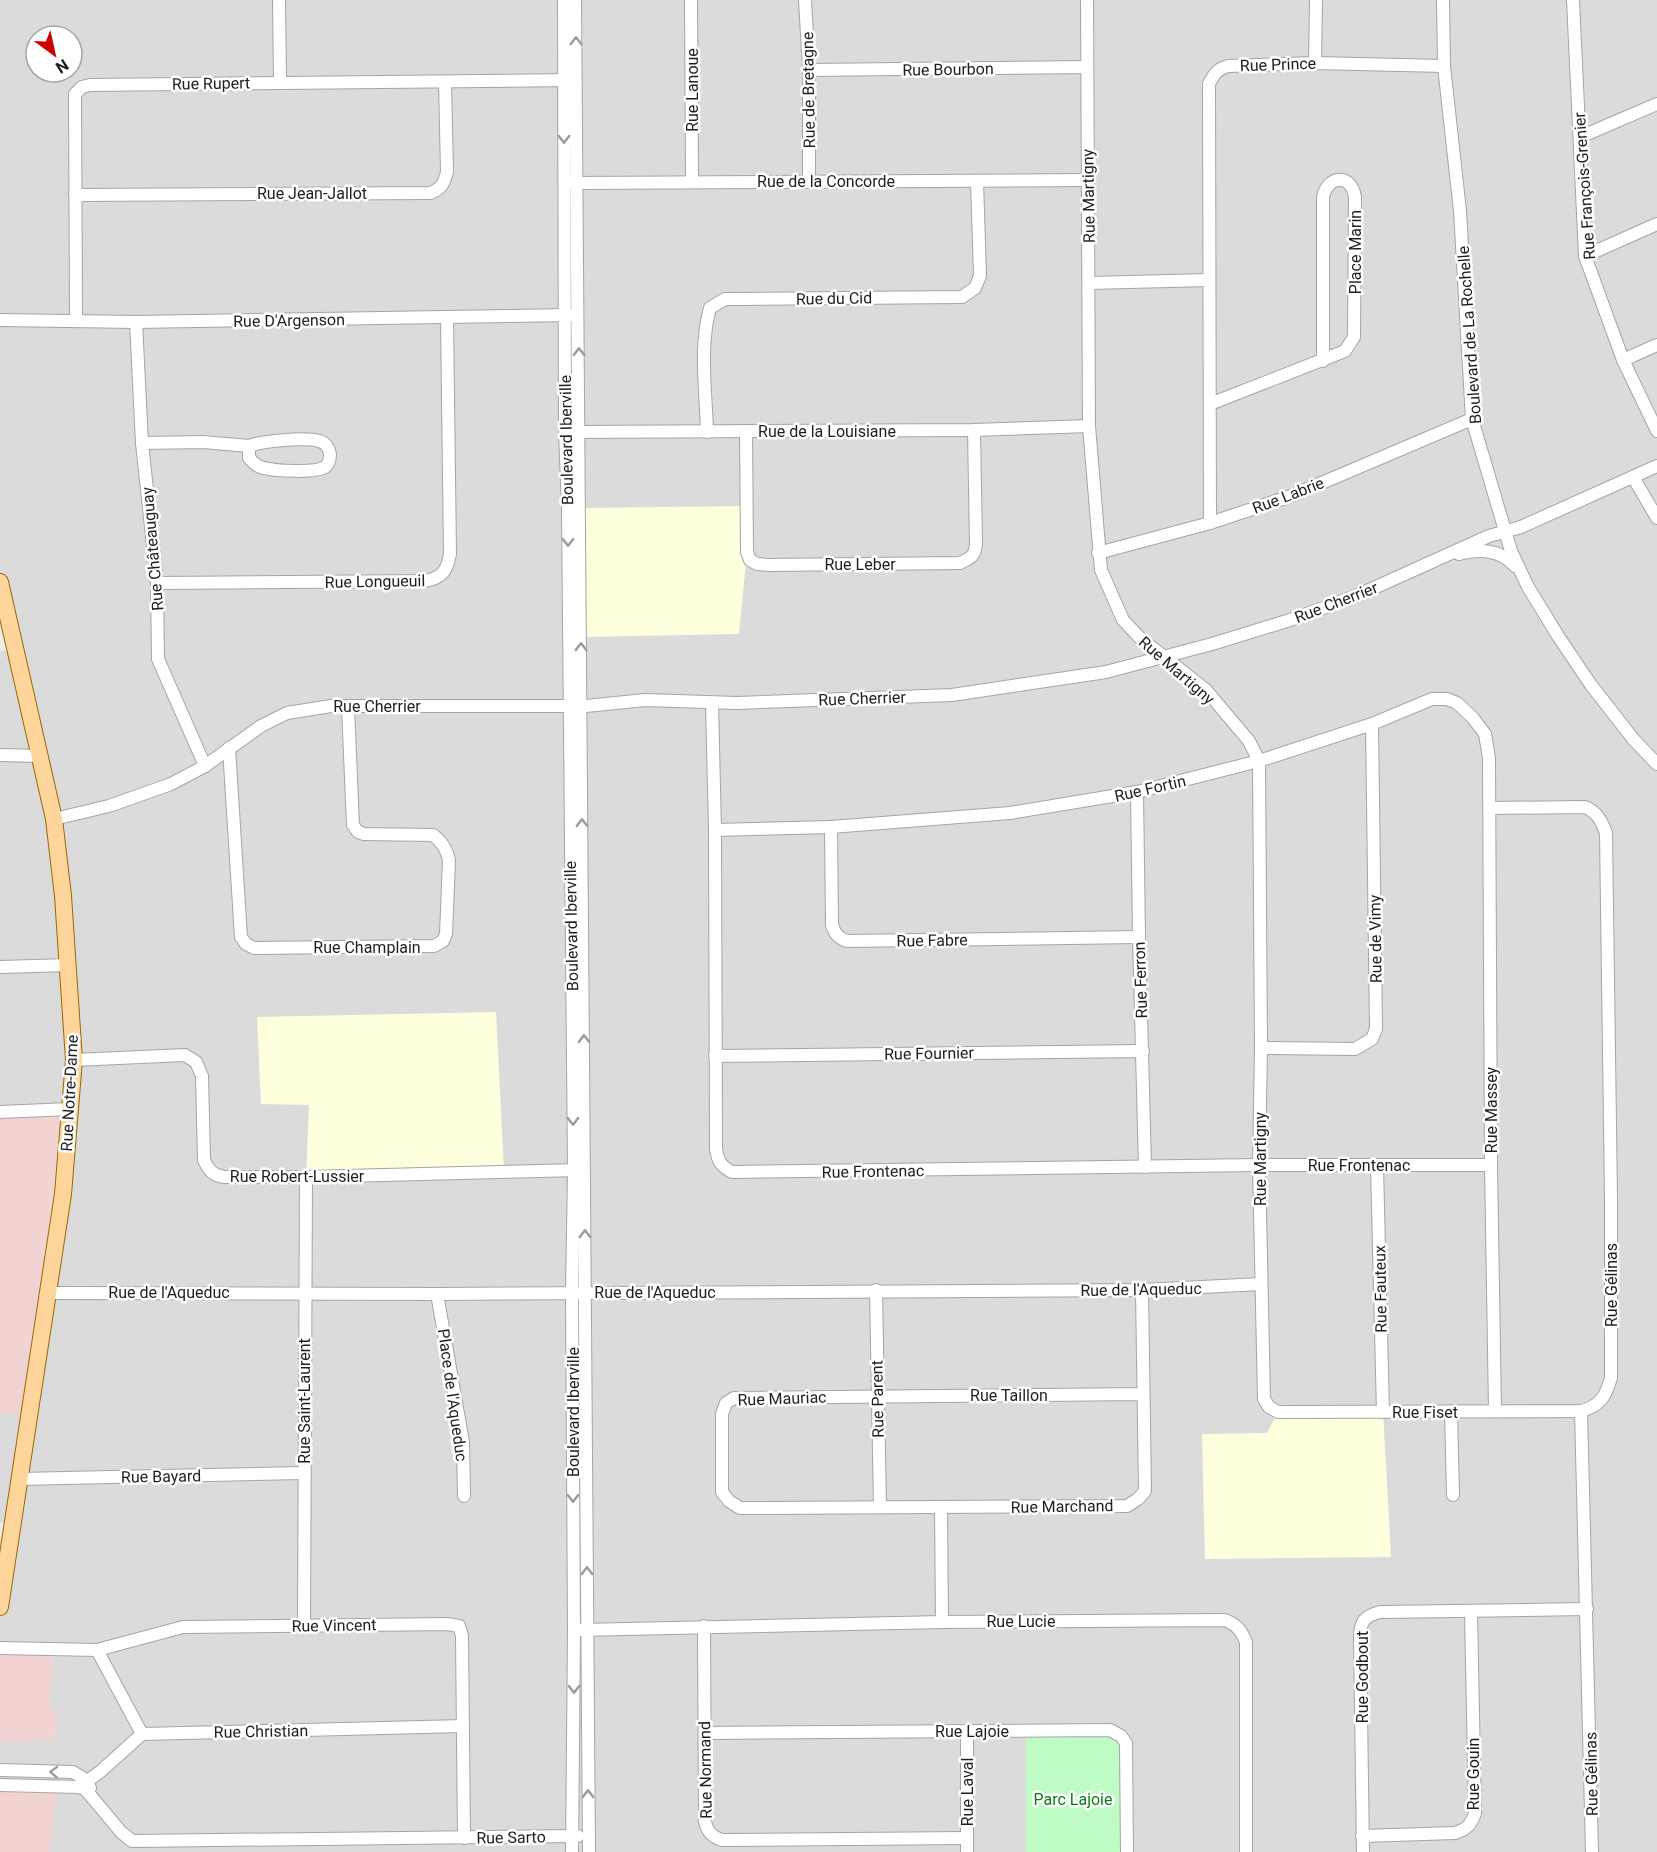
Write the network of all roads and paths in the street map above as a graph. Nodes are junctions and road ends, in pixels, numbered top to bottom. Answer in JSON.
{"nodes":[{"id":1,"x":279,"y":0,"type":"edge"},
{"id":2,"x":564,"y":0,"type":"edge"},
{"id":3,"x":576,"y":0,"type":"edge"},
{"id":4,"x":691,"y":0,"type":"edge"},
{"id":5,"x":805,"y":0,"type":"edge"},
{"id":6,"x":1087,"y":0,"type":"edge"},
{"id":7,"x":1316,"y":0,"type":"edge"},
{"id":8,"x":1443,"y":0,"type":"edge"},
{"id":9,"x":1573,"y":0,"type":"edge"},
{"id":10,"x":1315,"y":63,"type":"junction"},
{"id":11,"x":1444,"y":66,"type":"junction"},
{"id":12,"x":1087,"y":67,"type":"junction"},
{"id":13,"x":809,"y":70,"type":"junction"},
{"id":14,"x":570,"y":80,"type":"junction"},
{"id":15,"x":280,"y":82,"type":"junction"},
{"id":16,"x":445,"y":82,"type":"junction"},
{"id":17,"x":1657,"y":104,"type":"edge"},
{"id":18,"x":1580,"y":137,"type":"junction"},
{"id":19,"x":1087,"y":180,"type":"junction"},
{"id":20,"x":692,"y":181,"type":"junction"},
{"id":21,"x":809,"y":181,"type":"junction"},
{"id":22,"x":977,"y":181,"type":"junction"},
{"id":23,"x":564,"y":183,"type":"junction"},
{"id":24,"x":578,"y":183,"type":"junction"},
{"id":25,"x":75,"y":195,"type":"junction"},
{"id":26,"x":1657,"y":224,"type":"edge"},
{"id":27,"x":1585,"y":256,"type":"junction"},
{"id":28,"x":1209,"y":280,"type":"junction"},
{"id":29,"x":1089,"y":283,"type":"junction"},
{"id":30,"x":579,"y":315,"type":"junction"},
{"id":31,"x":565,"y":316,"type":"junction"},
{"id":32,"x":447,"y":318,"type":"junction"},
{"id":33,"x":0,"y":320,"type":"edge"},
{"id":34,"x":76,"y":320,"type":"junction"},
{"id":35,"x":136,"y":322,"type":"junction"},
{"id":36,"x":1657,"y":345,"type":"edge"},
{"id":37,"x":1623,"y":360,"type":"junction"},
{"id":38,"x":1323,"y":361,"type":"junction"},
{"id":39,"x":1210,"y":404,"type":"junction"},
{"id":40,"x":1473,"y":419,"type":"junction"},
{"id":41,"x":1089,"y":426,"type":"junction"},
{"id":42,"x":974,"y":430,"type":"junction"},
{"id":43,"x":746,"y":431,"type":"junction"},
{"id":44,"x":1657,"y":431,"type":"edge"},
{"id":45,"x":565,"y":432,"type":"junction"},
{"id":46,"x":580,"y":432,"type":"junction"},
{"id":47,"x":707,"y":432,"type":"junction"},
{"id":48,"x":142,"y":443,"type":"junction"},
{"id":49,"x":249,"y":446,"type":"junction"},
{"id":50,"x":1657,"y":466,"type":"edge"},
{"id":51,"x":1633,"y":477,"type":"junction"},
{"id":52,"x":1657,"y":518,"type":"edge"},
{"id":53,"x":1210,"y":523,"type":"junction"},
{"id":54,"x":1505,"y":531,"type":"junction"},
{"id":55,"x":1098,"y":553,"type":"junction"},
{"id":56,"x":1421,"y":566,"type":"junction"},
{"id":57,"x":0,"y":582,"type":"edge"},
{"id":58,"x":157,"y":583,"type":"junction"},
{"id":59,"x":1528,"y":587,"type":"junction"},
{"id":60,"x":1164,"y":658,"type":"junction"},
{"id":61,"x":712,"y":703,"type":"junction"},
{"id":62,"x":575,"y":705,"type":"junction"},
{"id":63,"x":348,"y":707,"type":"junction"},
{"id":64,"x":1372,"y":724,"type":"junction"},
{"id":65,"x":229,"y":748,"type":"junction"},
{"id":66,"x":0,"y":755,"type":"edge"},
{"id":67,"x":40,"y":756,"type":"junction"},
{"id":68,"x":1259,"y":761,"type":"junction"},
{"id":69,"x":1657,"y":764,"type":"edge"},
{"id":70,"x":205,"y":766,"type":"junction"},
{"id":71,"x":1137,"y":792,"type":"junction"},
{"id":72,"x":1490,"y":808,"type":"junction"},
{"id":73,"x":54,"y":819,"type":"junction"},
{"id":74,"x":831,"y":827,"type":"junction"},
{"id":75,"x":715,"y":830,"type":"junction"},
{"id":76,"x":1139,"y":937,"type":"junction"},
{"id":77,"x":69,"y":965,"type":"junction"},
{"id":78,"x":0,"y":967,"type":"edge"},
{"id":79,"x":1262,"y":1048,"type":"junction"},
{"id":80,"x":1143,"y":1051,"type":"junction"},
{"id":81,"x":715,"y":1056,"type":"junction"},
{"id":82,"x":74,"y":1060,"type":"junction"},
{"id":83,"x":70,"y":1109,"type":"junction"},
{"id":84,"x":0,"y":1112,"type":"edge"},
{"id":85,"x":1260,"y":1165,"type":"junction"},
{"id":86,"x":1491,"y":1165,"type":"junction"},
{"id":87,"x":1377,"y":1166,"type":"junction"},
{"id":88,"x":1145,"y":1167,"type":"junction"},
{"id":89,"x":580,"y":1170,"type":"junction"},
{"id":90,"x":306,"y":1177,"type":"junction"},
{"id":91,"x":1261,"y":1284,"type":"junction"},
{"id":92,"x":876,"y":1290,"type":"junction"},
{"id":93,"x":1142,"y":1290,"type":"junction"},
{"id":94,"x":304,"y":1292,"type":"junction"},
{"id":95,"x":48,"y":1293,"type":"junction"},
{"id":96,"x":572,"y":1293,"type":"junction"},
{"id":97,"x":586,"y":1293,"type":"junction"},
{"id":98,"x":437,"y":1294,"type":"junction"},
{"id":99,"x":1142,"y":1394,"type":"junction"},
{"id":100,"x":876,"y":1396,"type":"junction"},
{"id":101,"x":1269,"y":1407,"type":"joint"},
{"id":102,"x":1581,"y":1411,"type":"junction"},
{"id":103,"x":1383,"y":1412,"type":"junction"},
{"id":104,"x":1451,"y":1412,"type":"junction"},
{"id":105,"x":1495,"y":1412,"type":"junction"},
{"id":106,"x":304,"y":1473,"type":"junction"},
{"id":107,"x":18,"y":1479,"type":"junction"},
{"id":108,"x":1453,"y":1495,"type":"dead end"},
{"id":109,"x":464,"y":1496,"type":"dead end"},
{"id":110,"x":880,"y":1507,"type":"junction"},
{"id":111,"x":941,"y":1508,"type":"junction"},
{"id":112,"x":0,"y":1607,"type":"edge"},
{"id":113,"x":1587,"y":1609,"type":"junction"},
{"id":114,"x":1471,"y":1612,"type":"junction"},
{"id":115,"x":942,"y":1622,"type":"junction"},
{"id":116,"x":304,"y":1625,"type":"junction"},
{"id":117,"x":704,"y":1626,"type":"junction"},
{"id":118,"x":574,"y":1630,"type":"junction"},
{"id":119,"x":588,"y":1630,"type":"junction"},
{"id":120,"x":0,"y":1648,"type":"edge"},
{"id":121,"x":97,"y":1650,"type":"junction"},
{"id":122,"x":463,"y":1725,"type":"junction"},
{"id":123,"x":967,"y":1731,"type":"junction"},
{"id":124,"x":705,"y":1733,"type":"junction"},
{"id":125,"x":142,"y":1734,"type":"junction"},
{"id":126,"x":0,"y":1770,"type":"edge"},
{"id":127,"x":83,"y":1784,"type":"junction"},
{"id":128,"x":0,"y":1785,"type":"edge"},
{"id":129,"x":572,"y":1836,"type":"junction"},
{"id":130,"x":588,"y":1836,"type":"junction"},
{"id":131,"x":1362,"y":1836,"type":"junction"},
{"id":132,"x":464,"y":1838,"type":"junction"},
{"id":133,"x":967,"y":1838,"type":"junction"},
{"id":134,"x":364,"y":1846,"type":"edge"},
{"id":135,"x":572,"y":1852,"type":"edge"},
{"id":136,"x":589,"y":1852,"type":"edge"},
{"id":137,"x":967,"y":1852,"type":"edge"},
{"id":138,"x":1127,"y":1852,"type":"edge"},
{"id":139,"x":1246,"y":1852,"type":"edge"},
{"id":140,"x":1363,"y":1852,"type":"edge"},
{"id":141,"x":1592,"y":1852,"type":"edge"}],
"edges":[{"from":1,"to":15,"type":"street"},
{"from":2,"to":14,"type":"street","name":"Boulevard Iberville"},
{"from":14,"to":3,"type":"street","name":"Boulevard Iberville","one_way":true},
{"from":4,"to":20,"type":"street","name":"Rue Lanoue"},
{"from":5,"to":13,"type":"street","name":"Rue de Bretagne"},
{"from":6,"to":12,"type":"street","name":"Rue Martigny"},
{"from":7,"to":10,"type":"street"},
{"from":8,"to":11,"type":"street","name":"Boulevard de La Rochelle"},
{"from":9,"to":18,"type":"street","name":"Rue François-Grenier"},
{"from":10,"to":11,"type":"street","name":"Rue Prince"},
{"from":10,"to":28,"type":"street","name":"Rue Prince"},
{"from":11,"to":40,"type":"street","name":"Boulevard de La Rochelle"},
{"from":12,"to":13,"type":"street","name":"Rue Bourbon"},
{"from":12,"to":19,"type":"street","name":"Rue Martigny"},
{"from":13,"to":21,"type":"street","name":"Rue de Bretagne"},
{"from":14,"to":16,"type":"street","name":"Rue Rupert"},
{"from":14,"to":23,"type":"street","name":"Boulevard Iberville","one_way":true},
{"from":14,"to":24,"type":"street","name":"Boulevard Iberville"},
{"from":15,"to":16,"type":"street","name":"Rue Rupert"},
{"from":15,"to":25,"type":"street","name":"Rue Rupert"},
{"from":16,"to":25,"type":"street","name":"Rue Jean-Jallot"},
{"from":17,"to":18,"type":"street"},
{"from":18,"to":27,"type":"street","name":"Rue François-Grenier"},
{"from":19,"to":22,"type":"street","name":"Rue de la Concorde"},
{"from":19,"to":29,"type":"street","name":"Rue Martigny"},
{"from":20,"to":21,"type":"street","name":"Rue de la Concorde"},
{"from":20,"to":24,"type":"street","name":"Rue de la Concorde"},
{"from":21,"to":22,"type":"street","name":"Rue de la Concorde"},
{"from":22,"to":47,"type":"street","name":"Rue du Cid"},
{"from":23,"to":24,"type":"street","name":"Rue de la Concorde"},
{"from":23,"to":31,"type":"street","name":"Boulevard Iberville"},
{"from":24,"to":30,"type":"street","name":"Boulevard Iberville"},
{"from":25,"to":34,"type":"street","name":"Rue Rupert"},
{"from":26,"to":27,"type":"street"},
{"from":27,"to":37,"type":"street","name":"Rue François-Grenier"},
{"from":28,"to":29,"type":"street"},
{"from":28,"to":39,"type":"street","name":"Rue Prince"},
{"from":29,"to":41,"type":"street","name":"Rue Martigny"},
{"from":30,"to":31,"type":"street","name":"Rue D'Argenson"},
{"from":46,"to":30,"type":"street","name":"Boulevard Iberville","one_way":true},
{"from":31,"to":32,"type":"street","name":"Rue D'Argenson"},
{"from":31,"to":45,"type":"street","name":"Boulevard Iberville"},
{"from":32,"to":35,"type":"street","name":"Rue D'Argenson"},
{"from":32,"to":58,"type":"street","name":"Rue Longueuil"},
{"from":33,"to":34,"type":"street","name":"Rue D'Argenson"},
{"from":34,"to":35,"type":"street","name":"Rue D'Argenson"},
{"from":35,"to":48,"type":"street","name":"Rue Châteauguay"},
{"from":36,"to":37,"type":"street"},
{"from":37,"to":44,"type":"street","name":"Rue François-Grenier"},
{"from":38,"to":38,"type":"street","name":"Place Marin"},
{"from":38,"to":39,"type":"street","name":"Place Marin"},
{"from":39,"to":53,"type":"street","name":"Rue Prince"},
{"from":40,"to":53,"type":"street","name":"Rue Labrie"},
{"from":40,"to":54,"type":"street","name":"Boulevard de La Rochelle"},
{"from":41,"to":42,"type":"street","name":"Rue de la Louisiane"},
{"from":41,"to":55,"type":"street","name":"Rue Martigny"},
{"from":42,"to":43,"type":"street","name":"Rue de la Louisiane"},
{"from":42,"to":43,"type":"street","name":"Rue Leber"},
{"from":43,"to":47,"type":"street","name":"Rue de la Louisiane"},
{"from":45,"to":46,"type":"street","name":"Rue de la Louisiane"},
{"from":45,"to":62,"type":"street","name":"Boulevard Iberville","one_way":true},
{"from":46,"to":47,"type":"street","name":"Rue de la Louisiane"},
{"from":62,"to":46,"type":"street","name":"Boulevard Iberville","one_way":true},
{"from":48,"to":49,"type":"street"},
{"from":48,"to":58,"type":"street","name":"Rue Châteauguay"},
{"from":49,"to":49,"type":"street"},
{"from":50,"to":51,"type":"street","name":"Rue Cherrier"},
{"from":51,"to":52,"type":"street"},
{"from":51,"to":54,"type":"street","name":"Rue Cherrier"},
{"from":53,"to":55,"type":"street","name":"Rue Labrie"},
{"from":54,"to":56,"type":"street","name":"Rue Cherrier"},
{"from":54,"to":59,"type":"street","name":"Boulevard de La Rochelle"},
{"from":55,"to":60,"type":"street","name":"Rue Martigny"},
{"from":56,"to":59,"type":"street"},
{"from":56,"to":60,"type":"street","name":"Rue Cherrier"},
{"from":57,"to":67,"type":"main road","name":"Rue Notre-Dame"},
{"from":58,"to":70,"type":"street","name":"Rue Châteauguay"},
{"from":59,"to":69,"type":"street","name":"Boulevard de La Rochelle"},
{"from":60,"to":61,"type":"street","name":"Rue Cherrier"},
{"from":60,"to":68,"type":"street","name":"Rue Martigny"},
{"from":61,"to":62,"type":"street","name":"Rue Cherrier"},
{"from":61,"to":75,"type":"street","name":"Rue Frontenac"},
{"from":62,"to":63,"type":"street","name":"Rue Cherrier"},
{"from":62,"to":89,"type":"street","name":"Boulevard Iberville"},
{"from":63,"to":65,"type":"street","name":"Rue Cherrier"},
{"from":63,"to":65,"type":"street","name":"Rue Champlain"},
{"from":64,"to":68,"type":"street","name":"Rue Fortin"},
{"from":64,"to":72,"type":"street","name":"Rue Fortin"},
{"from":64,"to":79,"type":"street","name":"Rue de Vimy"},
{"from":65,"to":70,"type":"street","name":"Rue Cherrier"},
{"from":66,"to":67,"type":"street"},
{"from":67,"to":73,"type":"main road","name":"Rue Notre-Dame"},
{"from":68,"to":71,"type":"street","name":"Rue Fortin"},
{"from":68,"to":79,"type":"street","name":"Rue Martigny"},
{"from":70,"to":73,"type":"street","name":"Rue Cherrier"},
{"from":71,"to":74,"type":"street","name":"Rue Fortin"},
{"from":71,"to":76,"type":"street","name":"Rue Ferron"},
{"from":72,"to":86,"type":"street","name":"Rue Massey"},
{"from":72,"to":102,"type":"street","name":"Rue Gélinas"},
{"from":73,"to":77,"type":"main road","name":"Rue Notre-Dame"},
{"from":74,"to":75,"type":"street","name":"Rue Fortin"},
{"from":74,"to":76,"type":"street","name":"Rue Fabre"},
{"from":75,"to":81,"type":"street","name":"Rue Frontenac"},
{"from":76,"to":80,"type":"street","name":"Rue Ferron"},
{"from":77,"to":78,"type":"street"},
{"from":77,"to":82,"type":"main road","name":"Rue Notre-Dame"},
{"from":79,"to":85,"type":"street","name":"Rue Martigny"},
{"from":80,"to":81,"type":"street","name":"Rue Fournier"},
{"from":80,"to":88,"type":"street","name":"Rue Ferron"},
{"from":81,"to":88,"type":"street","name":"Rue Frontenac"},
{"from":82,"to":83,"type":"main road","name":"Rue Notre-Dame"},
{"from":82,"to":90,"type":"street","name":"Rue Robert-Lussier"},
{"from":83,"to":84,"type":"street"},
{"from":83,"to":95,"type":"main road","name":"Rue Notre-Dame"},
{"from":85,"to":87,"type":"street","name":"Rue Frontenac"},
{"from":85,"to":88,"type":"street","name":"Rue Frontenac"},
{"from":85,"to":91,"type":"street","name":"Rue Martigny"},
{"from":86,"to":87,"type":"street","name":"Rue Frontenac"},
{"from":86,"to":105,"type":"street","name":"Rue Massey"},
{"from":87,"to":103,"type":"street","name":"Rue Fauteux"},
{"from":89,"to":90,"type":"street","name":"Rue Robert-Lussier"},
{"from":89,"to":96,"type":"street","name":"Boulevard Iberville"},
{"from":97,"to":89,"type":"street","name":"Boulevard Iberville","one_way":true},
{"from":90,"to":94,"type":"street","name":"Rue Saint-Laurent"},
{"from":91,"to":93,"type":"street","name":"Rue de l'Aqueduc"},
{"from":91,"to":101,"type":"street","name":"Rue Martigny"},
{"from":92,"to":93,"type":"street","name":"Rue de l'Aqueduc"},
{"from":92,"to":97,"type":"street","name":"Rue de l'Aqueduc"},
{"from":92,"to":100,"type":"street","name":"Rue Parent"},
{"from":93,"to":99,"type":"street","name":"Rue Marchand"},
{"from":94,"to":95,"type":"street","name":"Rue de l'Aqueduc"},
{"from":94,"to":98,"type":"street","name":"Rue de l'Aqueduc"},
{"from":94,"to":106,"type":"street","name":"Rue Saint-Laurent"},
{"from":95,"to":107,"type":"main road","name":"Rue Notre-Dame"},
{"from":96,"to":97,"type":"street","name":"Rue de l'Aqueduc"},
{"from":96,"to":98,"type":"street","name":"Rue de l'Aqueduc"},
{"from":96,"to":118,"type":"street","name":"Boulevard Iberville","one_way":true},
{"from":119,"to":97,"type":"street","name":"Boulevard Iberville","one_way":true},
{"from":98,"to":109,"type":"street","name":"Place de l'Aqueduc"},
{"from":99,"to":100,"type":"street","name":"Rue Taillon"},
{"from":99,"to":111,"type":"street","name":"Rue Marchand"},
{"from":100,"to":110,"type":"street","name":"Rue Parent"},
{"from":100,"to":110,"type":"street","name":"Rue Mauriac"},
{"from":101,"to":103,"type":"street","name":"Rue Fiset"},
{"from":102,"to":105,"type":"street","name":"Rue Fiset"},
{"from":102,"to":113,"type":"street","name":"Rue Gélinas"},
{"from":103,"to":104,"type":"street","name":"Rue Fiset"},
{"from":104,"to":105,"type":"street","name":"Rue Fiset"},
{"from":104,"to":108,"type":"street"},
{"from":106,"to":107,"type":"street","name":"Rue Bayard"},
{"from":106,"to":116,"type":"street","name":"Rue Saint-Laurent"},
{"from":107,"to":112,"type":"main road","name":"Rue Notre-Dame"},
{"from":110,"to":111,"type":"street","name":"Rue Marchand"},
{"from":111,"to":115,"type":"street"},
{"from":113,"to":114,"type":"street","name":"Rue Godbout"},
{"from":113,"to":141,"type":"street","name":"Rue Gélinas"},
{"from":114,"to":131,"type":"street","name":"Rue Gouin"},
{"from":114,"to":131,"type":"street","name":"Rue Godbout"},
{"from":115,"to":117,"type":"street","name":"Rue Lucie"},
{"from":115,"to":139,"type":"street","name":"Rue Lucie"},
{"from":116,"to":121,"type":"street","name":"Rue Vincent"},
{"from":116,"to":122,"type":"street","name":"Rue Vincent"},
{"from":117,"to":119,"type":"street","name":"Rue Lucie"},
{"from":117,"to":124,"type":"street","name":"Rue Normand"},
{"from":118,"to":119,"type":"street","name":"Rue Lucie"},
{"from":118,"to":129,"type":"street","name":"Boulevard Iberville","one_way":true},
{"from":130,"to":119,"type":"street","name":"Boulevard Iberville","one_way":true},
{"from":120,"to":121,"type":"street","name":"Rue Vincent"},
{"from":121,"to":125,"type":"street"},
{"from":122,"to":125,"type":"street","name":"Rue Christian"},
{"from":122,"to":132,"type":"street","name":"Rue Vincent"},
{"from":123,"to":124,"type":"street","name":"Rue Lajoie"},
{"from":123,"to":133,"type":"street","name":"Rue Laval"},
{"from":123,"to":138,"type":"street","name":"Rue Lajoie"},
{"from":124,"to":133,"type":"street","name":"Rue Normand"},
{"from":125,"to":127,"type":"street"},
{"from":127,"to":126,"type":"street","one_way":true},
{"from":127,"to":128,"type":"street"},
{"from":127,"to":134,"type":"street","name":"Rue Sarto"},
{"from":129,"to":130,"type":"street","name":"Rue Sarto"},
{"from":129,"to":132,"type":"street","name":"Rue Sarto"},
{"from":129,"to":135,"type":"street","name":"Boulevard Iberville"},
{"from":130,"to":136,"type":"street","name":"Boulevard Iberville"},
{"from":131,"to":140,"type":"street","name":"Rue Godbout"},
{"from":132,"to":134,"type":"street","name":"Rue Sarto"},
{"from":133,"to":137,"type":"street","name":"Rue Laval"}]}
